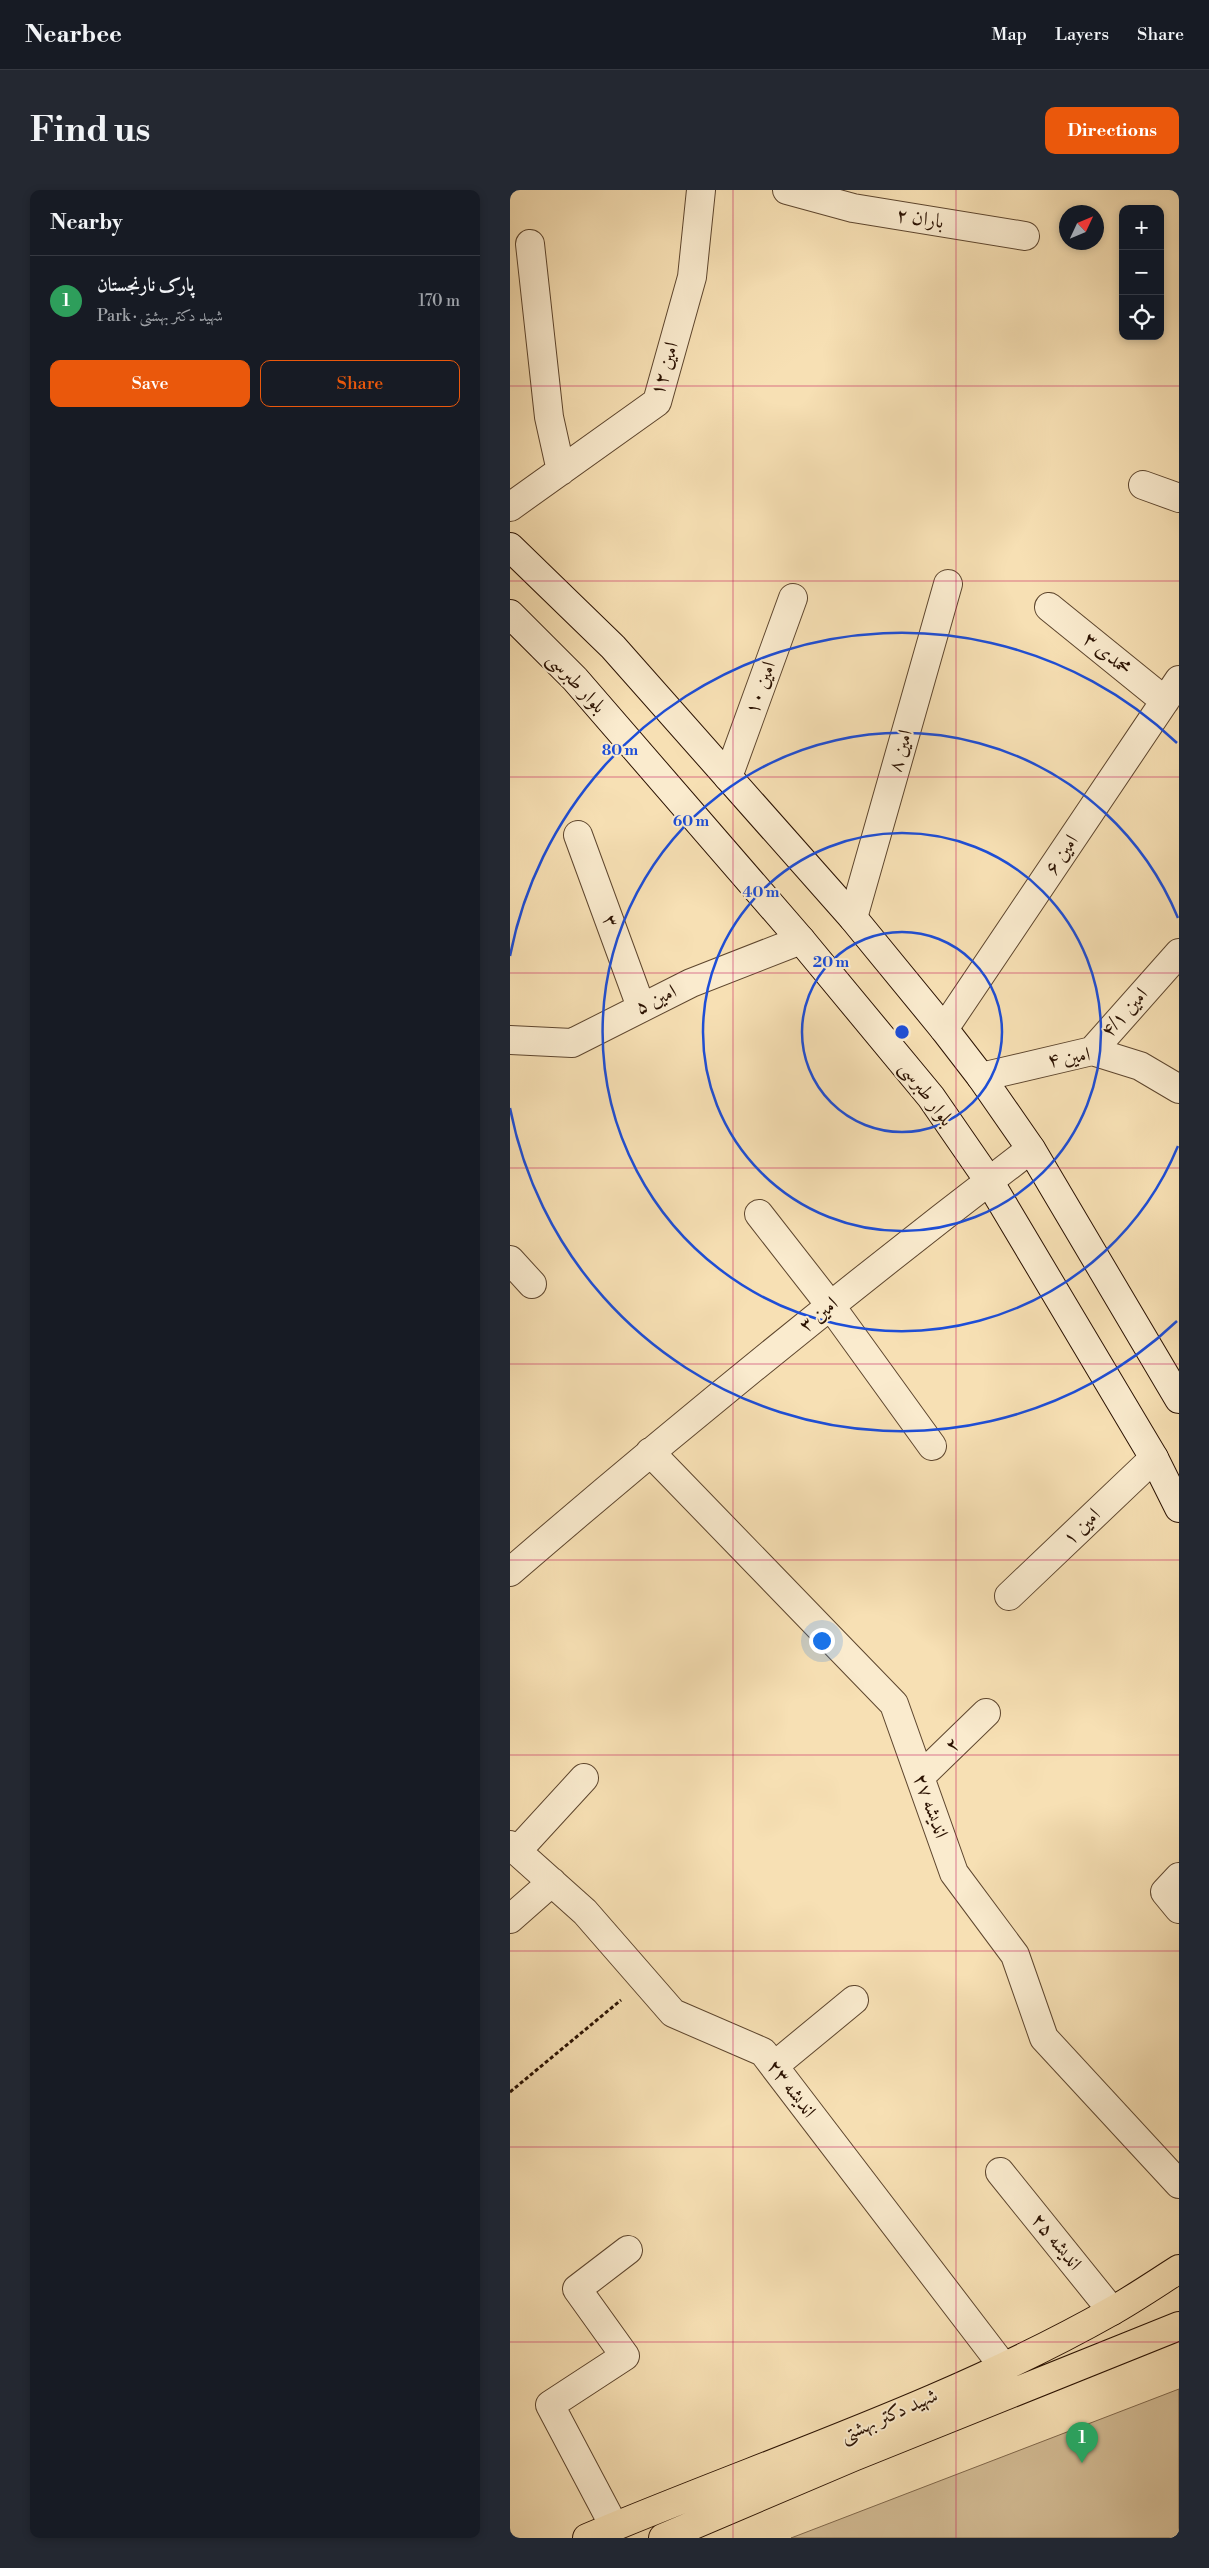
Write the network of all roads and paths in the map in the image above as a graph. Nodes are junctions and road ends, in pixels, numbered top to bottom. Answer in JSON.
{"nodes":[{"id":1,"x":702,"y":190,"type":"edge"},
{"id":2,"x":787,"y":190,"type":"edge"},
{"id":3,"x":1025,"y":236,"type":"dead end"},
{"id":4,"x":530,"y":244,"type":"dead end"},
{"id":5,"x":561,"y":471,"type":"junction"},
{"id":6,"x":1143,"y":485,"type":"dead end"},
{"id":7,"x":1179,"y":498,"type":"edge"},
{"id":8,"x":510,"y":507,"type":"edge"},
{"id":9,"x":510,"y":547,"type":"edge"},
{"id":10,"x":948,"y":584,"type":"dead end"},
{"id":11,"x":793,"y":598,"type":"dead end"},
{"id":12,"x":1048,"y":607,"type":"dead end"},
{"id":13,"x":510,"y":614,"type":"edge"},
{"id":14,"x":1172,"y":690,"type":"edge"},
{"id":15,"x":728,"y":777,"type":"junction"},
{"id":16,"x":578,"y":835,"type":"dead end"},
{"id":17,"x":853,"y":918,"type":"junction"},
{"id":18,"x":801,"y":940,"type":"junction"},
{"id":19,"x":1179,"y":953,"type":"edge"},
{"id":20,"x":641,"y":1007,"type":"junction"},
{"id":21,"x":944,"y":1029,"type":"junction"},
{"id":22,"x":510,"y":1040,"type":"edge"},
{"id":23,"x":1092,"y":1051,"type":"junction"},
{"id":24,"x":981,"y":1076,"type":"junction"},
{"id":25,"x":1179,"y":1089,"type":"edge"},
{"id":26,"x":1031,"y":1149,"type":"junction"},
{"id":27,"x":989,"y":1181,"type":"junction"},
{"id":28,"x":759,"y":1214,"type":"dead end"},
{"id":29,"x":510,"y":1260,"type":"edge"},
{"id":30,"x":532,"y":1284,"type":"dead end"},
{"id":31,"x":830,"y":1306,"type":"junction"},
{"id":32,"x":1179,"y":1399,"type":"edge"},
{"id":33,"x":932,"y":1446,"type":"dead end"},
{"id":34,"x":650,"y":1452,"type":"junction"},
{"id":35,"x":1154,"y":1458,"type":"junction"},
{"id":36,"x":1179,"y":1508,"type":"edge"},
{"id":37,"x":510,"y":1572,"type":"edge"},
{"id":38,"x":1009,"y":1596,"type":"dead end"},
{"id":39,"x":986,"y":1713,"type":"dead end"},
{"id":40,"x":920,"y":1777,"type":"junction"},
{"id":41,"x":584,"y":1778,"type":"dead end"},
{"id":42,"x":514,"y":1848,"type":"edge"},
{"id":43,"x":1179,"y":1877,"type":"edge"},
{"id":44,"x":552,"y":1882,"type":"junction"},
{"id":45,"x":1179,"y":1909,"type":"edge"},
{"id":46,"x":510,"y":1919,"type":"edge"},
{"id":47,"x":644,"y":1981,"type":"junction"},
{"id":48,"x":854,"y":2000,"type":"dead end"},
{"id":49,"x":774,"y":2066,"type":"junction"},
{"id":50,"x":510,"y":2092,"type":"edge"},
{"id":51,"x":1000,"y":2172,"type":"dead end"},
{"id":52,"x":1179,"y":2184,"type":"edge"},
{"id":53,"x":628,"y":2250,"type":"dead end"},
{"id":54,"x":1179,"y":2268,"type":"edge"},
{"id":55,"x":1112,"y":2311,"type":"junction"},
{"id":56,"x":1179,"y":2326,"type":"edge"},
{"id":57,"x":1003,"y":2366,"type":"junction"},
{"id":58,"x":614,"y":2526,"type":"junction"},
{"id":59,"x":587,"y":2538,"type":"edge"},
{"id":60,"x":663,"y":2538,"type":"edge"}],
"edges":[{"from":1,"to":5,"type":"street","name":"امین ۱۲"},
{"from":2,"to":3,"type":"street","name":"باران ۲"},
{"from":4,"to":5,"type":"street"},
{"from":5,"to":8,"type":"street","name":"امین ۱۲"},
{"from":6,"to":7,"type":"street"},
{"from":9,"to":15,"type":"street"},
{"from":10,"to":17,"type":"street","name":"امین ۸"},
{"from":11,"to":15,"type":"street","name":"امین ۱۰"},
{"from":12,"to":14,"type":"street","name":"محمدی ۳"},
{"from":13,"to":18,"type":"street","name":"بلوار طبرسی"},
{"from":14,"to":21,"type":"street","name":"امین ۶"},
{"from":15,"to":17,"type":"street"},
{"from":16,"to":20,"type":"street","name":"۳"},
{"from":17,"to":21,"type":"street"},
{"from":18,"to":20,"type":"street","name":"امین ۵"},
{"from":18,"to":27,"type":"street","name":"بلوار طبرسی"},
{"from":19,"to":23,"type":"street","name":"امین ۴/۱"},
{"from":20,"to":22,"type":"street","name":"امین ۵"},
{"from":21,"to":24,"type":"street"},
{"from":23,"to":24,"type":"street","name":"امین ۴"},
{"from":23,"to":25,"type":"street","name":"امین ۴"},
{"from":24,"to":26,"type":"street"},
{"from":26,"to":27,"type":"street","name":"امین ۳"},
{"from":26,"to":32,"type":"street"},
{"from":27,"to":31,"type":"street","name":"امین ۳"},
{"from":27,"to":35,"type":"street","name":"بلوار طبرسی"},
{"from":28,"to":31,"type":"street"},
{"from":29,"to":30,"type":"street"},
{"from":31,"to":33,"type":"street"},
{"from":31,"to":34,"type":"street","name":"امین ۳"},
{"from":34,"to":37,"type":"street","name":"امین ۳"},
{"from":34,"to":40,"type":"street","name":"اندیشه ۲۷"},
{"from":35,"to":36,"type":"street","name":"بلوار طبرسی"},
{"from":35,"to":38,"type":"street","name":"امین ۱"},
{"from":39,"to":40,"type":"street","name":"۲"},
{"from":40,"to":52,"type":"street","name":"اندیشه ۲۷"},
{"from":41,"to":42,"type":"street"},
{"from":42,"to":44,"type":"street","name":"اندیشه ۲۳"},
{"from":43,"to":45,"type":"street"},
{"from":44,"to":46,"type":"street"},
{"from":44,"to":47,"type":"street","name":"اندیشه ۲۳"},
{"from":47,"to":49,"type":"street","name":"اندیشه ۲۳"},
{"from":47,"to":50,"type":"path"},
{"from":48,"to":49,"type":"street"},
{"from":49,"to":57,"type":"street","name":"اندیشه ۲۳"},
{"from":51,"to":55,"type":"street","name":"اندیشه ۲۵"},
{"from":53,"to":58,"type":"street"},
{"from":54,"to":55,"type":"main road","name":"شهید دکتر بهشتی"},
{"from":55,"to":57,"type":"main road","name":"شهید دکتر بهشتی"},
{"from":56,"to":60,"type":"main road","name":"شهید دکتر بهشتی"},
{"from":57,"to":58,"type":"main road","name":"شهید دکتر بهشتی"},
{"from":58,"to":59,"type":"main road","name":"شهید دکتر بهشتی"}]}
